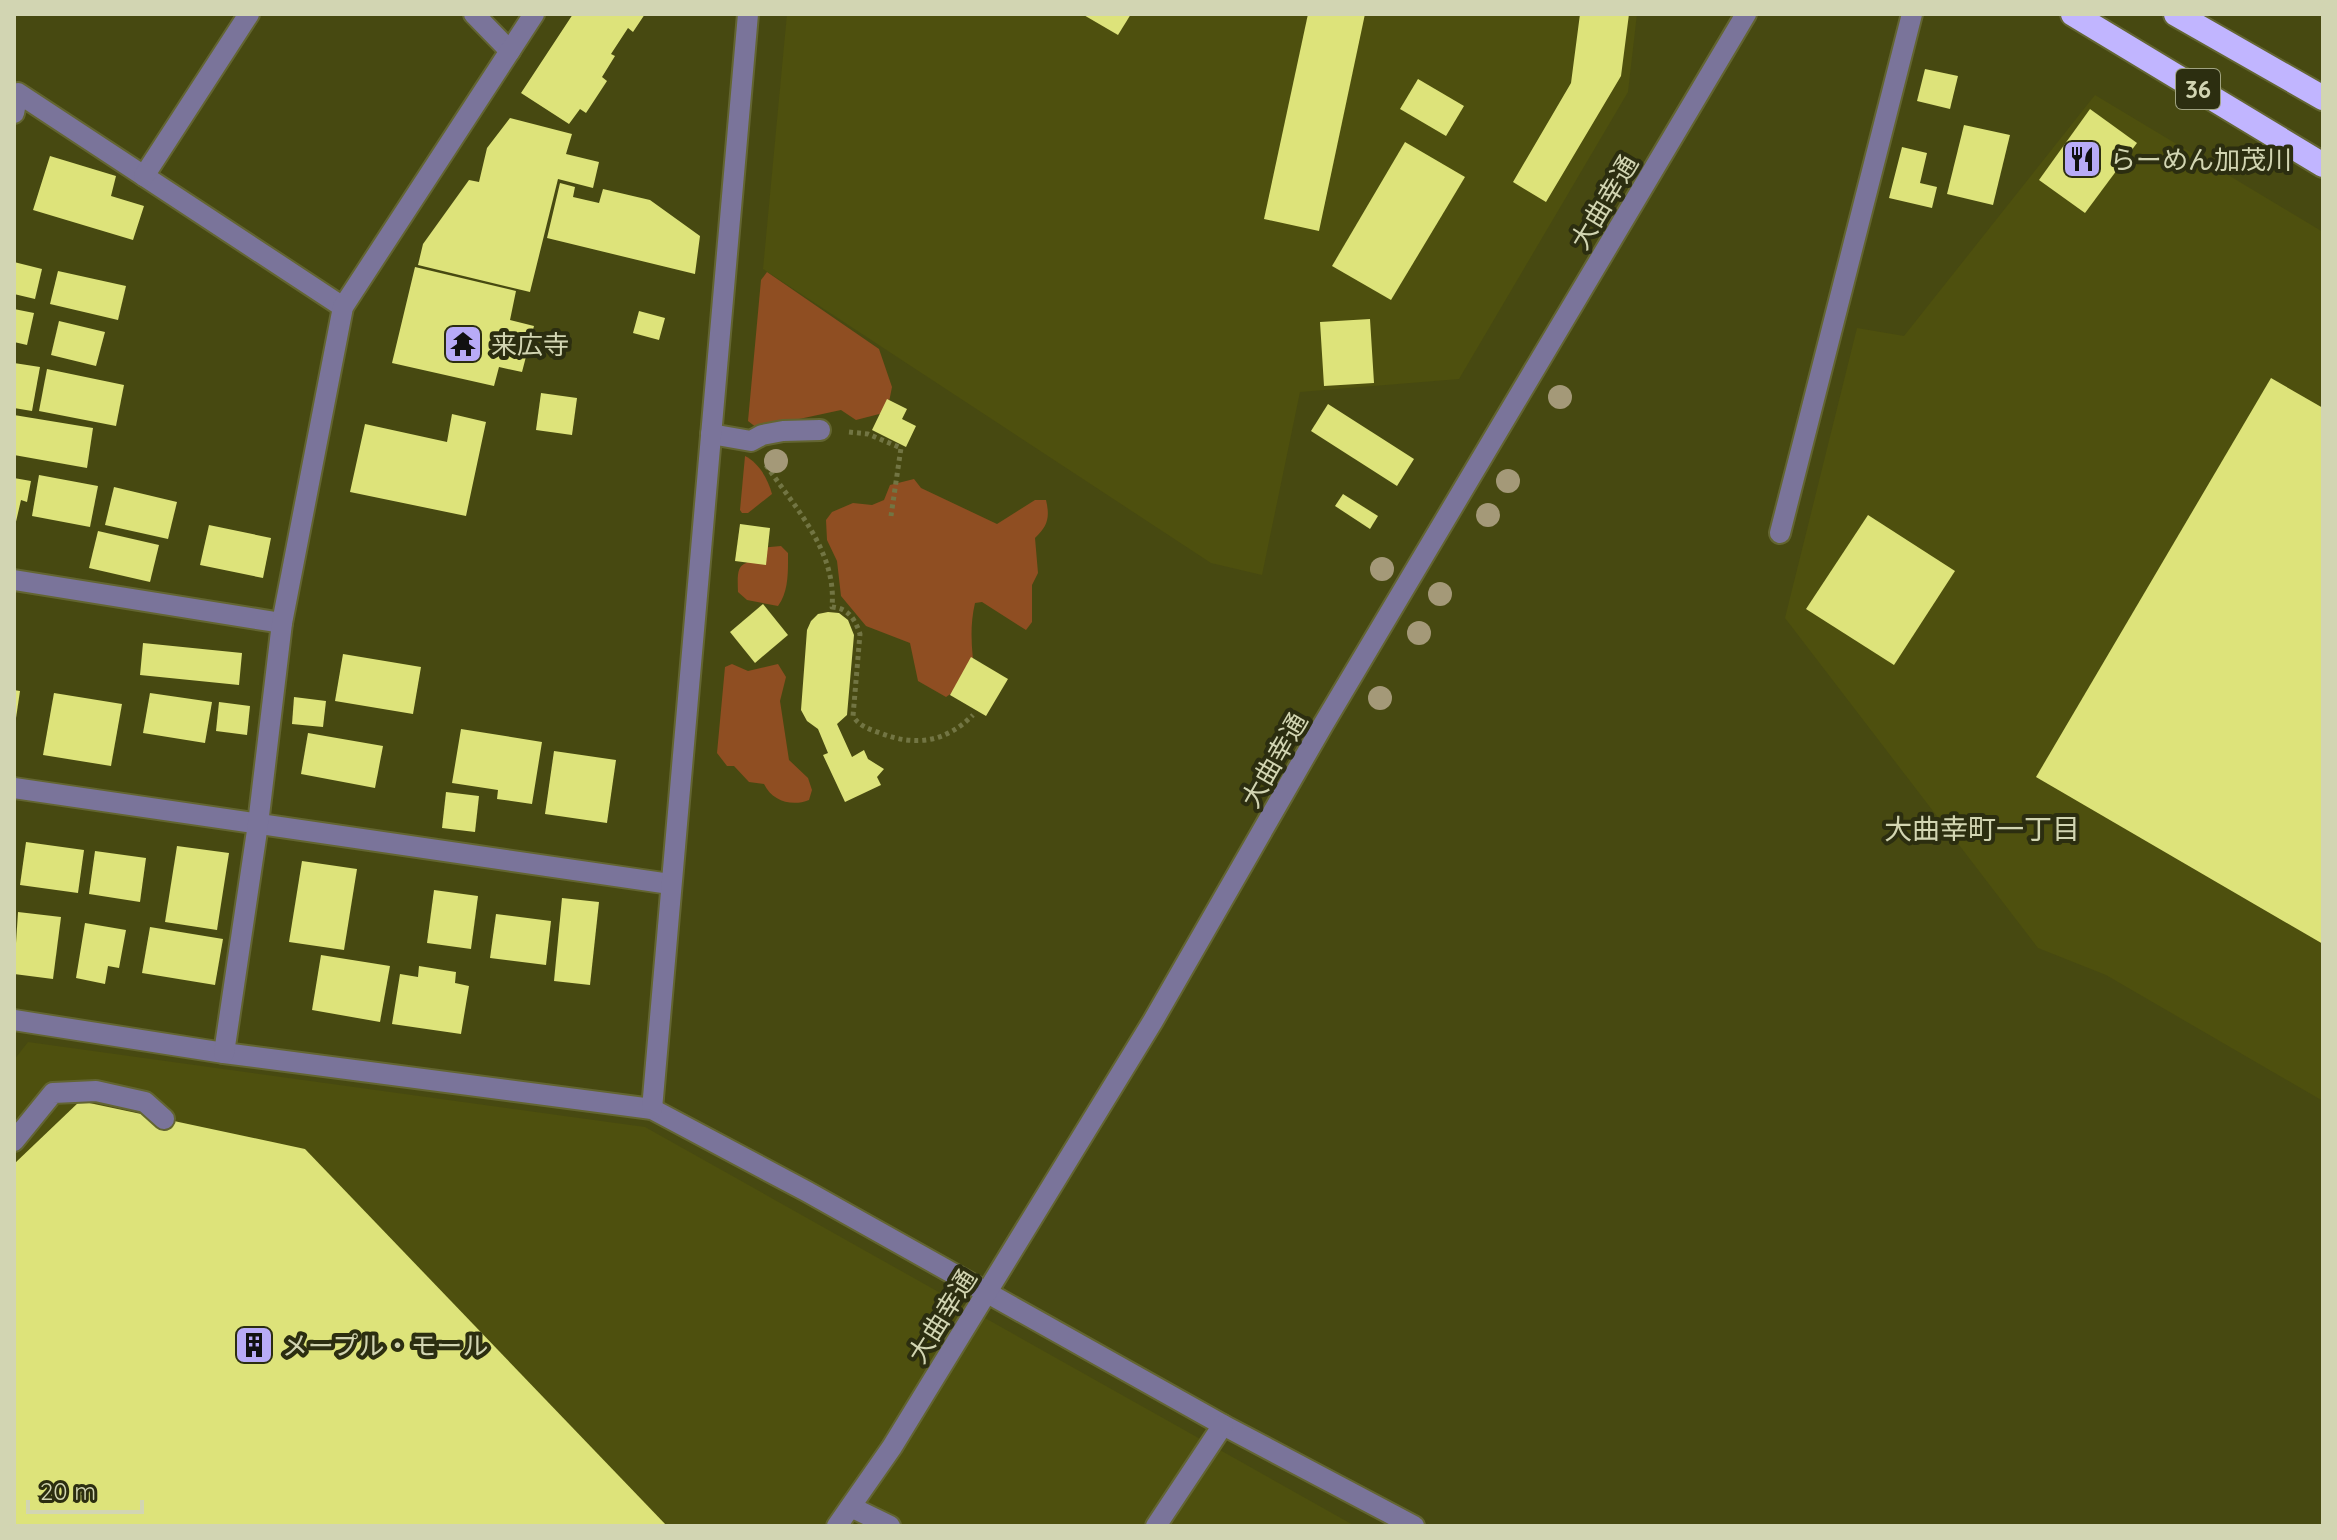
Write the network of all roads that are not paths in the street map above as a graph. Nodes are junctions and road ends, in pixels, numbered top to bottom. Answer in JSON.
{"nodes":[{"id":1,"x":249,"y":14,"type":"edge"},
{"id":2,"x":474,"y":14,"type":"edge"},
{"id":3,"x":534,"y":14,"type":"edge"},
{"id":4,"x":748,"y":14,"type":"edge"},
{"id":5,"x":1746,"y":14,"type":"edge"},
{"id":6,"x":1912,"y":14,"type":"edge"},
{"id":7,"x":2073,"y":14,"type":"edge"},
{"id":8,"x":2176,"y":14,"type":"edge"},
{"id":9,"x":510,"y":51,"type":"junction"},
{"id":10,"x":2323,"y":98,"type":"edge"},
{"id":11,"x":15,"y":99,"type":"edge"},
{"id":12,"x":2323,"y":165,"type":"edge"},
{"id":13,"x":144,"y":176,"type":"junction"},
{"id":14,"x":343,"y":307,"type":"junction"},
{"id":15,"x":820,"y":430,"type":"road end"},
{"id":16,"x":711,"y":434,"type":"junction"},
{"id":17,"x":1780,"y":533,"type":"dead end"},
{"id":18,"x":14,"y":580,"type":"edge"},
{"id":19,"x":282,"y":623,"type":"junction"},
{"id":20,"x":14,"y":788,"type":"edge"},
{"id":21,"x":258,"y":824,"type":"junction"},
{"id":22,"x":670,"y":884,"type":"junction"},
{"id":23,"x":14,"y":1020,"type":"edge"},
{"id":24,"x":224,"y":1053,"type":"junction"},
{"id":25,"x":652,"y":1109,"type":"junction"},
{"id":26,"x":164,"y":1119,"type":"dead end"},
{"id":27,"x":14,"y":1141,"type":"edge"},
{"id":28,"x":987,"y":1293,"type":"junction"},
{"id":29,"x":1223,"y":1425,"type":"junction"},
{"id":30,"x":851,"y":1507,"type":"junction"},
{"id":31,"x":837,"y":1526,"type":"edge"},
{"id":32,"x":890,"y":1526,"type":"edge"},
{"id":33,"x":1156,"y":1526,"type":"edge"},
{"id":34,"x":1414,"y":1526,"type":"edge"}],
"edges":[{"from":1,"to":13,"type":"street"},
{"from":2,"to":9,"type":"street"},
{"from":3,"to":9,"type":"street"},
{"from":4,"to":16,"type":"street"},
{"from":5,"to":28,"type":"street","name":"大曲幸通"},
{"from":6,"to":17,"type":"street"},
{"from":7,"to":12,"type":"highway","number":"36"},
{"from":8,"to":10,"type":"highway","number":"36"},
{"from":9,"to":14,"type":"street"},
{"from":11,"to":13,"type":"street"},
{"from":13,"to":14,"type":"street"},
{"from":14,"to":19,"type":"street"},
{"from":15,"to":16,"type":"street"},
{"from":16,"to":22,"type":"street"},
{"from":18,"to":19,"type":"street"},
{"from":19,"to":21,"type":"street"},
{"from":20,"to":21,"type":"street"},
{"from":21,"to":22,"type":"street"},
{"from":21,"to":24,"type":"street"},
{"from":22,"to":25,"type":"street"},
{"from":23,"to":24,"type":"street"},
{"from":24,"to":25,"type":"street"},
{"from":25,"to":28,"type":"street"},
{"from":26,"to":27,"type":"street"},
{"from":28,"to":29,"type":"street"},
{"from":28,"to":30,"type":"street","name":"大曲幸通"},
{"from":29,"to":33,"type":"street"},
{"from":29,"to":34,"type":"street"},
{"from":30,"to":31,"type":"street","name":"大曲幸通"},
{"from":30,"to":32,"type":"street"}]}
